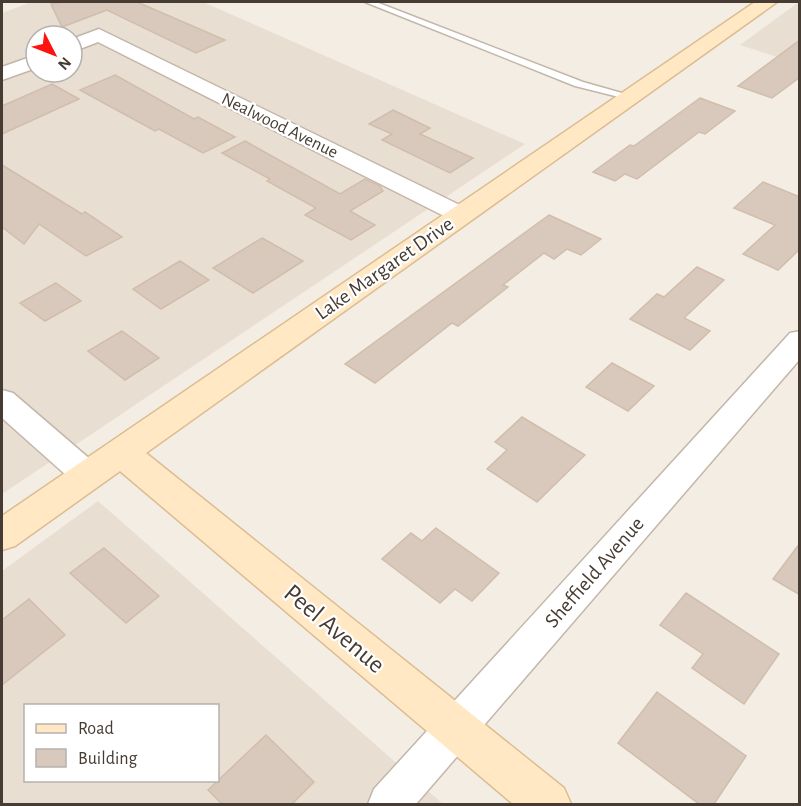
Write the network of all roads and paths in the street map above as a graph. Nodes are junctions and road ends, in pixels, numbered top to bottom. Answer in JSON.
{"nodes":[{"id":1,"x":369,"y":2,"type":"edge"},
{"id":2,"x":767,"y":2,"type":"edge"},
{"id":3,"x":84,"y":41,"type":"edge"},
{"id":4,"x":24,"y":66,"type":"edge"},
{"id":5,"x":2,"y":74,"type":"edge"},
{"id":6,"x":631,"y":97,"type":"junction"},
{"id":7,"x":461,"y":215,"type":"junction"},
{"id":8,"x":800,"y":339,"type":"edge"},
{"id":9,"x":2,"y":401,"type":"edge"},
{"id":10,"x":121,"y":452,"type":"junction"},
{"id":11,"x":87,"y":475,"type":"junction"},
{"id":12,"x":2,"y":535,"type":"edge"},
{"id":13,"x":456,"y":729,"type":"junction"},
{"id":14,"x":389,"y":804,"type":"edge"},
{"id":15,"x":548,"y":804,"type":"edge"}],
"edges":[{"from":1,"to":6,"type":"lane"},
{"from":2,"to":6,"type":"street","name":"Lake Margaret Drive"},
{"from":3,"to":7,"type":"street","name":"Nealwood Avenue"},
{"from":4,"to":5,"type":"street"},
{"from":6,"to":7,"type":"street","name":"Lake Margaret Drive"},
{"from":7,"to":10,"type":"street","name":"Lake Margaret Drive"},
{"from":8,"to":13,"type":"street","name":"Sheffield Avenue"},
{"from":9,"to":11,"type":"street"},
{"from":10,"to":11,"type":"street","name":"Lake Margaret Drive"},
{"from":10,"to":13,"type":"street","name":"Peel Avenue"},
{"from":11,"to":12,"type":"street","name":"Lake Margaret Drive"},
{"from":13,"to":14,"type":"street","name":"Sheffield Avenue"},
{"from":13,"to":15,"type":"street","name":"Peel Avenue"}]}
